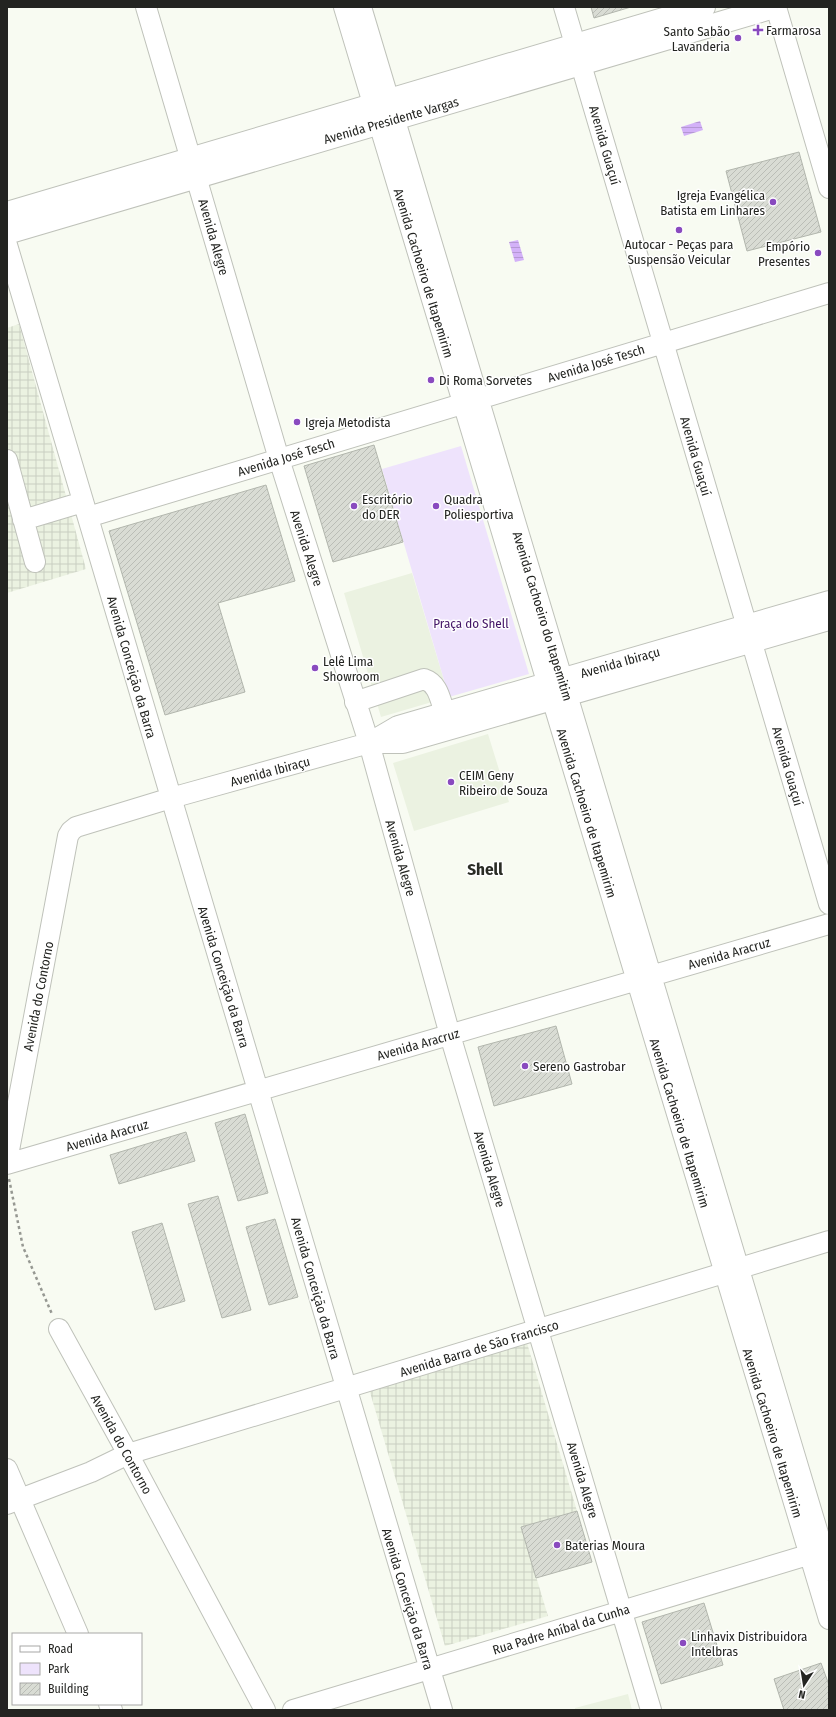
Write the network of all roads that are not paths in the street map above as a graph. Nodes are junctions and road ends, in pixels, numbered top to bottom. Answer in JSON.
{"nodes":[{"id":1,"x":146,"y":7,"type":"edge"},
{"id":2,"x":344,"y":7,"type":"edge"},
{"id":3,"x":361,"y":7,"type":"edge"},
{"id":4,"x":564,"y":7,"type":"edge"},
{"id":5,"x":704,"y":7,"type":"edge"},
{"id":6,"x":775,"y":7,"type":"edge"},
{"id":7,"x":578,"y":54,"type":"junction"},
{"id":8,"x":384,"y":112,"type":"junction"},
{"id":9,"x":194,"y":168,"type":"junction"},
{"id":10,"x":829,"y":188,"type":"edge"},
{"id":11,"x":7,"y":213,"type":"edge"},
{"id":12,"x":7,"y":233,"type":"edge"},
{"id":13,"x":7,"y":244,"type":"edge"},
{"id":14,"x":829,"y":293,"type":"edge"},
{"id":15,"x":663,"y":343,"type":"junction"},
{"id":16,"x":471,"y":401,"type":"junction"},
{"id":17,"x":279,"y":459,"type":"junction"},
{"id":18,"x":7,"y":460,"type":"edge"},
{"id":19,"x":85,"y":509,"type":"junction"},
{"id":20,"x":23,"y":520,"type":"junction"},
{"id":21,"x":35,"y":562,"type":"dead end"},
{"id":22,"x":829,"y":601,"type":"edge"},
{"id":23,"x":829,"y":620,"type":"edge"},
{"id":24,"x":749,"y":634,"type":"junction"},
{"id":25,"x":557,"y":689,"type":"junction"},
{"id":26,"x":356,"y":702,"type":"junction"},
{"id":27,"x":445,"y":713,"type":"junction"},
{"id":28,"x":369,"y":743,"type":"junction"},
{"id":29,"x":171,"y":798,"type":"junction"},
{"id":30,"x":71,"y":831,"type":"joint"},
{"id":31,"x":829,"y":904,"type":"edge"},
{"id":32,"x":829,"y":924,"type":"edge"},
{"id":33,"x":644,"y":978,"type":"junction"},
{"id":34,"x":450,"y":1035,"type":"junction"},
{"id":35,"x":258,"y":1091,"type":"junction"},
{"id":36,"x":8,"y":1166,"type":"edge"},
{"id":37,"x":829,"y":1241,"type":"edge"},
{"id":38,"x":732,"y":1270,"type":"junction"},
{"id":39,"x":59,"y":1329,"type":"road end"},
{"id":40,"x":537,"y":1330,"type":"junction"},
{"id":41,"x":346,"y":1388,"type":"junction"},
{"id":42,"x":128,"y":1454,"type":"junction"},
{"id":43,"x":7,"y":1469,"type":"edge"},
{"id":44,"x":13,"y":1502,"type":"edge"},
{"id":45,"x":821,"y":1551,"type":"edge"},
{"id":46,"x":829,"y":1570,"type":"edge"},
{"id":47,"x":622,"y":1611,"type":"junction"},
{"id":48,"x":829,"y":1619,"type":"edge"},
{"id":49,"x":78,"y":1633,"type":"edge"},
{"id":50,"x":429,"y":1669,"type":"junction"},
{"id":51,"x":265,"y":1710,"type":"edge"},
{"id":52,"x":293,"y":1710,"type":"edge"},
{"id":53,"x":442,"y":1710,"type":"edge"},
{"id":54,"x":651,"y":1710,"type":"edge"}],
"edges":[{"from":1,"to":9,"type":"street","name":"Avenida Alegre"},
{"from":2,"to":8,"type":"street","name":"Avenida Cachoeiro de Itapemirim"},
{"from":3,"to":8,"type":"street"},
{"from":4,"to":7,"type":"street","name":"Avenida Guaçuí"},
{"from":5,"to":7,"type":"main road","name":"Avenida Presidente Vargas"},
{"from":6,"to":7,"type":"main road","name":"Avenida Presidente Vargas"},
{"from":6,"to":10,"type":"street"},
{"from":7,"to":8,"type":"main road","name":"Avenida Presidente Vargas"},
{"from":7,"to":15,"type":"street","name":"Avenida Guaçuí"},
{"from":8,"to":9,"type":"main road","name":"Avenida Presidente Vargas"},
{"from":8,"to":16,"type":"street","name":"Avenida Cachoeiro de Itapemirim"},
{"from":9,"to":11,"type":"main road","name":"Avenida Presidente Vargas"},
{"from":9,"to":12,"type":"main road","name":"Avenida Presidente Vargas"},
{"from":9,"to":17,"type":"street","name":"Avenida Alegre"},
{"from":13,"to":19,"type":"street","name":"Avenida Conceição da Barra"},
{"from":14,"to":15,"type":"street","name":"Avenida José Tesch"},
{"from":15,"to":16,"type":"street","name":"Avenida José Tesch"},
{"from":15,"to":24,"type":"street","name":"Avenida Guaçuí"},
{"from":16,"to":17,"type":"street","name":"Avenida José Tesch"},
{"from":16,"to":25,"type":"street","name":"Avenida Cachoeiro de Itapemirim"},
{"from":17,"to":19,"type":"street","name":"Avenida José Tesch"},
{"from":17,"to":26,"type":"street","name":"Avenida Alegre"},
{"from":18,"to":20,"type":"street"},
{"from":19,"to":20,"type":"street","name":"Avenida José Tesch"},
{"from":19,"to":29,"type":"street","name":"Avenida Conceição da Barra"},
{"from":20,"to":21,"type":"street"},
{"from":22,"to":24,"type":"street","name":"Avenida Ibiraçu"},
{"from":23,"to":24,"type":"street","name":"Avenida Ibiraçu"},
{"from":24,"to":25,"type":"street","name":"Avenida Ibiraçu"},
{"from":24,"to":31,"type":"street","name":"Avenida Guaçuí"},
{"from":25,"to":27,"type":"street","name":"Avenida Ibiraçu"},
{"from":25,"to":28,"type":"street","name":"Avenida Ibiraçu"},
{"from":25,"to":33,"type":"street","name":"Avenida Cachoeiro de Itapemirim"},
{"from":26,"to":27,"type":"street"},
{"from":26,"to":28,"type":"street","name":"Avenida Alegre"},
{"from":27,"to":28,"type":"street","name":"Avenida Ibiraçu"},
{"from":28,"to":29,"type":"street","name":"Avenida Ibiraçu"},
{"from":28,"to":34,"type":"street","name":"Avenida Alegre"},
{"from":29,"to":30,"type":"street","name":"Avenida Ibiraçu"},
{"from":29,"to":35,"type":"street","name":"Avenida Conceição da Barra"},
{"from":30,"to":36,"type":"street","name":"Avenida do Contorno"},
{"from":32,"to":33,"type":"street","name":"Avenida Aracruz"},
{"from":33,"to":34,"type":"street","name":"Avenida Aracruz"},
{"from":33,"to":38,"type":"street","name":"Avenida Cachoeiro de Itapemirim"},
{"from":34,"to":35,"type":"street","name":"Avenida Aracruz"},
{"from":34,"to":40,"type":"street","name":"Avenida Alegre"},
{"from":35,"to":36,"type":"street","name":"Avenida Aracruz"},
{"from":35,"to":41,"type":"street","name":"Avenida Conceição da Barra"},
{"from":37,"to":38,"type":"street","name":"Avenida Barra de São Francisco"},
{"from":38,"to":40,"type":"street","name":"Avenida Barra de São Francisco"},
{"from":38,"to":45,"type":"street","name":"Avenida Cachoeiro de Itapemirim"},
{"from":39,"to":42,"type":"street","name":"Avenida do Contorno"},
{"from":40,"to":41,"type":"street","name":"Avenida Barra de São Francisco"},
{"from":40,"to":47,"type":"street","name":"Avenida Alegre"},
{"from":41,"to":42,"type":"street","name":"Avenida Barra de São Francisco"},
{"from":41,"to":50,"type":"street","name":"Avenida Conceição da Barra"},
{"from":42,"to":44,"type":"street","name":"Avenida Barra de São Francisco"},
{"from":42,"to":51,"type":"street","name":"Avenida do Contorno"},
{"from":43,"to":44,"type":"street"},
{"from":44,"to":49,"type":"street"},
{"from":45,"to":46,"type":"street"},
{"from":45,"to":47,"type":"street","name":"Rua Padre Aníbal da Cunha"},
{"from":45,"to":48,"type":"street","name":"Avenida Cachoeiro de Itapemirim"},
{"from":47,"to":50,"type":"street","name":"Rua Padre Aníbal da Cunha"},
{"from":47,"to":54,"type":"street","name":"Avenida Alegre"},
{"from":50,"to":52,"type":"street","name":"Rua Padre Aníbal da Cunha"},
{"from":50,"to":53,"type":"street","name":"Avenida Conceição da Barra"}]}
